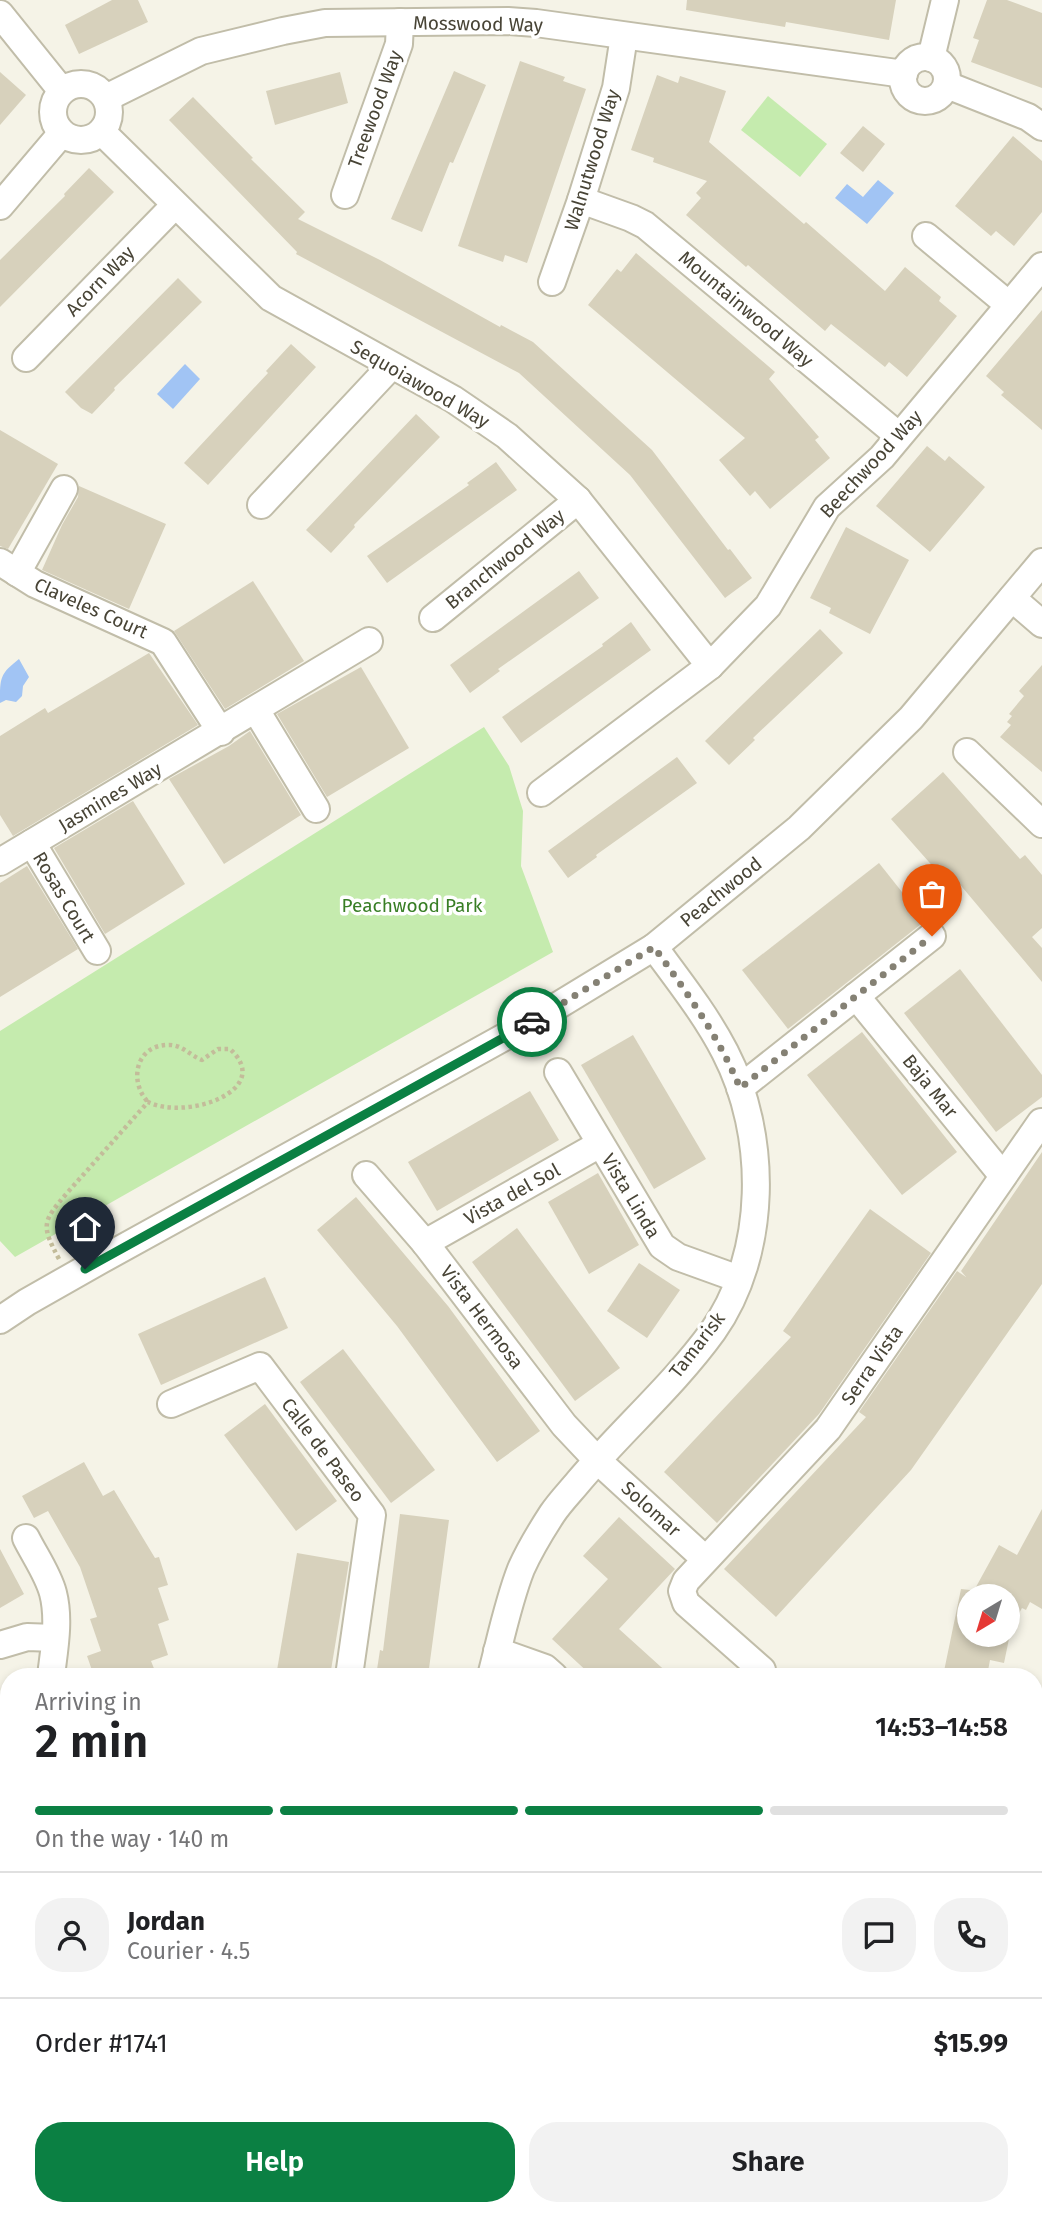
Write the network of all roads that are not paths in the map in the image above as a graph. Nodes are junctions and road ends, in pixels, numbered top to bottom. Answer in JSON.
{"nodes":[{"id":1,"x":945,"y":0,"type":"edge"},
{"id":2,"x":0,"y":14,"type":"edge"},
{"id":3,"x":400,"y":22,"type":"junction"},
{"id":4,"x":624,"y":36,"type":"junction"},
{"id":5,"x":931,"y":58,"type":"junction"},
{"id":6,"x":904,"y":74,"type":"junction"},
{"id":7,"x":947,"y":85,"type":"junction"},
{"id":8,"x":62,"y":91,"type":"junction"},
{"id":9,"x":106,"y":98,"type":"junction"},
{"id":10,"x":1042,"y":127,"type":"edge"},
{"id":11,"x":102,"y":132,"type":"junction"},
{"id":12,"x":62,"y":133,"type":"junction"},
{"id":13,"x":345,"y":195,"type":"dead end"},
{"id":14,"x":581,"y":200,"type":"junction"},
{"id":15,"x":175,"y":205,"type":"junction"},
{"id":16,"x":0,"y":206,"type":"edge"},
{"id":17,"x":926,"y":236,"type":"dead end"},
{"id":18,"x":1042,"y":266,"type":"edge"},
{"id":19,"x":552,"y":282,"type":"dead end"},
{"id":20,"x":1009,"y":305,"type":"junction"},
{"id":21,"x":26,"y":358,"type":"dead end"},
{"id":22,"x":390,"y":366,"type":"junction"},
{"id":23,"x":900,"y":436,"type":"junction"},
{"id":24,"x":64,"y":489,"type":"dead end"},
{"id":25,"x":578,"y":500,"type":"junction"},
{"id":26,"x":261,"y":505,"type":"dead end"},
{"id":27,"x":1042,"y":562,"type":"edge"},
{"id":28,"x":9,"y":567,"type":"edge"},
{"id":29,"x":1012,"y":598,"type":"junction"},
{"id":30,"x":433,"y":618,"type":"dead end"},
{"id":31,"x":1042,"y":624,"type":"edge"},
{"id":32,"x":369,"y":641,"type":"dead end"},
{"id":33,"x":710,"y":666,"type":"junction"},
{"id":34,"x":256,"y":710,"type":"junction"},
{"id":35,"x":220,"y":732,"type":"junction"},
{"id":36,"x":967,"y":752,"type":"dead end"},
{"id":37,"x":541,"y":793,"type":"dead end"},
{"id":38,"x":316,"y":809,"type":"dead end"},
{"id":39,"x":1042,"y":824,"type":"edge"},
{"id":40,"x":32,"y":844,"type":"junction"},
{"id":41,"x":3,"y":855,"type":"edge"},
{"id":42,"x":932,"y":936,"type":"dead end"},
{"id":43,"x":654,"y":947,"type":"junction"},
{"id":44,"x":97,"y":951,"type":"dead end"},
{"id":45,"x":856,"y":996,"type":"junction"},
{"id":46,"x":558,"y":1072,"type":"dead end"},
{"id":47,"x":740,"y":1088,"type":"junction"},
{"id":48,"x":1041,"y":1122,"type":"edge"},
{"id":49,"x":600,"y":1144,"type":"junction"},
{"id":50,"x":366,"y":1175,"type":"dead end"},
{"id":51,"x":1003,"y":1176,"type":"junction"},
{"id":52,"x":425,"y":1243,"type":"junction"},
{"id":53,"x":739,"y":1279,"type":"junction"},
{"id":54,"x":0,"y":1320,"type":"edge"},
{"id":55,"x":171,"y":1404,"type":"dead end"},
{"id":56,"x":597,"y":1460,"type":"junction"},
{"id":57,"x":26,"y":1538,"type":"dead end"},
{"id":58,"x":705,"y":1559,"type":"junction"},
{"id":59,"x":55,"y":1638,"type":"junction"},
{"id":60,"x":0,"y":1645,"type":"edge"},
{"id":61,"x":498,"y":1651,"type":"junction"},
{"id":62,"x":52,"y":1668,"type":"edge"},
{"id":63,"x":350,"y":1668,"type":"edge"},
{"id":64,"x":493,"y":1668,"type":"edge"},
{"id":65,"x":545,"y":1668,"type":"edge"},
{"id":66,"x":760,"y":1668,"type":"edge"}],
"edges":[{"from":1,"to":5,"type":"street"},
{"from":2,"to":8,"type":"street"},
{"from":3,"to":4,"type":"street","name":"Mosswood Way"},
{"from":3,"to":9,"type":"street","name":"Mosswood Way"},
{"from":3,"to":13,"type":"street","name":"Treewood Way"},
{"from":4,"to":6,"type":"street","name":"Mosswood Way"},
{"from":4,"to":14,"type":"street","name":"Walnutwood Way"},
{"from":5,"to":6,"type":"street"},
{"from":5,"to":7,"type":"street"},
{"from":6,"to":7,"type":"street"},
{"from":7,"to":10,"type":"street"},
{"from":8,"to":9,"type":"street"},
{"from":8,"to":12,"type":"street"},
{"from":9,"to":11,"type":"street"},
{"from":11,"to":12,"type":"street"},
{"from":11,"to":15,"type":"street","name":"Sequoiawood Way"},
{"from":12,"to":16,"type":"street"},
{"from":14,"to":19,"type":"street","name":"Walnutwood Way"},
{"from":14,"to":23,"type":"street","name":"Mountainwood Way"},
{"from":15,"to":21,"type":"street","name":"Acorn Way"},
{"from":15,"to":22,"type":"street","name":"Sequoiawood Way"},
{"from":17,"to":20,"type":"street"},
{"from":18,"to":20,"type":"street","name":"Beechwood Way"},
{"from":20,"to":23,"type":"street","name":"Beechwood Way"},
{"from":22,"to":25,"type":"street","name":"Sequoiawood Way"},
{"from":22,"to":26,"type":"street"},
{"from":23,"to":33,"type":"street","name":"Beechwood Way"},
{"from":24,"to":28,"type":"street"},
{"from":25,"to":30,"type":"street","name":"Branchwood Way"},
{"from":25,"to":33,"type":"street","name":"Sequoiawood Way"},
{"from":27,"to":29,"type":"street","name":"Peachwood"},
{"from":28,"to":35,"type":"street","name":"Claveles Court"},
{"from":29,"to":31,"type":"street"},
{"from":29,"to":43,"type":"street","name":"Peachwood"},
{"from":32,"to":34,"type":"street","name":"Jasmines Way"},
{"from":33,"to":37,"type":"street","name":"Beechwood Way"},
{"from":34,"to":35,"type":"street","name":"Jasmines Way"},
{"from":34,"to":38,"type":"street"},
{"from":35,"to":40,"type":"street","name":"Jasmines Way"},
{"from":36,"to":39,"type":"street"},
{"from":40,"to":41,"type":"street","name":"Jasmines Way"},
{"from":40,"to":44,"type":"street","name":"Rosas Court"},
{"from":42,"to":45,"type":"street"},
{"from":43,"to":47,"type":"street","name":"Tamarisk"},
{"from":43,"to":54,"type":"street","name":"Peachwood"},
{"from":45,"to":47,"type":"street"},
{"from":45,"to":51,"type":"street","name":"Baja Mar"},
{"from":46,"to":49,"type":"street","name":"Vista Linda"},
{"from":47,"to":53,"type":"street","name":"Tamarisk"},
{"from":48,"to":51,"type":"street","name":"Serra Vista"},
{"from":49,"to":52,"type":"street","name":"Vista del Sol"},
{"from":49,"to":53,"type":"street","name":"Vista Linda"},
{"from":50,"to":52,"type":"street","name":"Vista Hermosa"},
{"from":51,"to":58,"type":"street","name":"Serra Vista"},
{"from":52,"to":56,"type":"street","name":"Vista Hermosa"},
{"from":53,"to":56,"type":"street","name":"Tamarisk"},
{"from":55,"to":63,"type":"street","name":"Calle de Paseo"},
{"from":56,"to":58,"type":"street","name":"Solomar"},
{"from":56,"to":61,"type":"street","name":"Tamarisk"},
{"from":57,"to":59,"type":"street"},
{"from":58,"to":66,"type":"street","name":"Serra Vista"},
{"from":59,"to":60,"type":"street"},
{"from":59,"to":62,"type":"street"},
{"from":61,"to":64,"type":"street","name":"Tamarisk"},
{"from":61,"to":65,"type":"street"}]}
